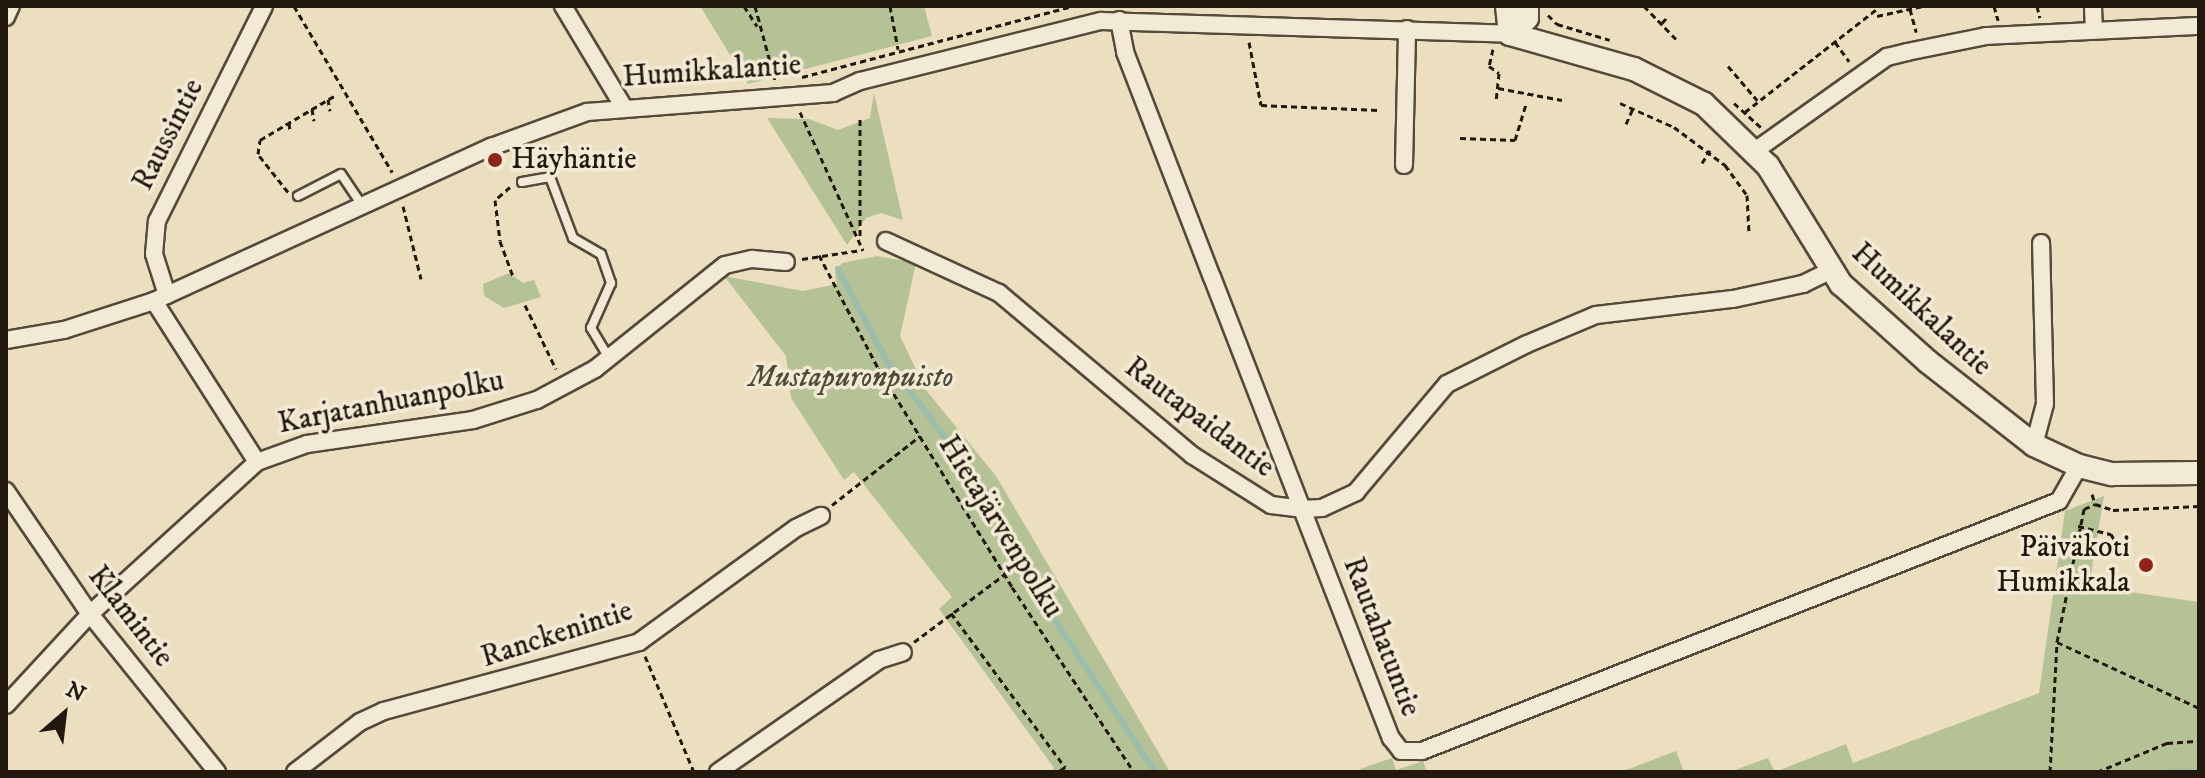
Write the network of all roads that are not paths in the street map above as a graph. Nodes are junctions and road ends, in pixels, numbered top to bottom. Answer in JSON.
{"nodes":[{"id":1,"x":11,"y":6,"type":"edge"},
{"id":2,"x":264,"y":6,"type":"edge"},
{"id":3,"x":563,"y":6,"type":"edge"},
{"id":4,"x":1507,"y":6,"type":"edge"},
{"id":5,"x":1527,"y":6,"type":"edge"},
{"id":6,"x":2093,"y":6,"type":"edge"},
{"id":7,"x":6,"y":17,"type":"edge"},
{"id":8,"x":1119,"y":20,"type":"junction"},
{"id":9,"x":2199,"y":26,"type":"edge"},
{"id":10,"x":1407,"y":29,"type":"junction"},
{"id":11,"x":2094,"y":29,"type":"junction"},
{"id":12,"x":1502,"y":40,"type":"junction"},
{"id":13,"x":623,"y":106,"type":"junction"},
{"id":14,"x":1756,"y":150,"type":"junction"},
{"id":15,"x":1404,"y":165,"type":"dead end"},
{"id":16,"x":522,"y":182,"type":"road end"},
{"id":17,"x":294,"y":194,"type":"road end"},
{"id":18,"x":363,"y":206,"type":"junction"},
{"id":19,"x":886,"y":241,"type":"road end"},
{"id":20,"x":2041,"y":243,"type":"dead end"},
{"id":21,"x":786,"y":262,"type":"road end"},
{"id":22,"x":1830,"y":271,"type":"junction"},
{"id":23,"x":160,"y":298,"type":"junction"},
{"id":24,"x":6,"y":340,"type":"edge"},
{"id":25,"x":609,"y":358,"type":"junction"},
{"id":26,"x":2034,"y":445,"type":"junction"},
{"id":27,"x":257,"y":462,"type":"junction"},
{"id":28,"x":2079,"y":466,"type":"junction"},
{"id":29,"x":2199,"y":473,"type":"edge"},
{"id":30,"x":6,"y":491,"type":"edge"},
{"id":31,"x":1302,"y":509,"type":"junction"},
{"id":32,"x":821,"y":516,"type":"road end"},
{"id":33,"x":90,"y":614,"type":"junction"},
{"id":34,"x":903,"y":652,"type":"road end"},
{"id":35,"x":6,"y":705,"type":"edge"},
{"id":36,"x":217,"y":772,"type":"edge"},
{"id":37,"x":295,"y":772,"type":"edge"},
{"id":38,"x":718,"y":772,"type":"edge"}],
"edges":[{"from":1,"to":7,"type":"street"},
{"from":2,"to":23,"type":"street","name":"Raussintie"},
{"from":3,"to":13,"type":"street"},
{"from":4,"to":12,"type":"street"},
{"from":5,"to":12,"type":"street"},
{"from":6,"to":11,"type":"street"},
{"from":8,"to":10,"type":"street","name":"Humikkalantie"},
{"from":8,"to":13,"type":"street","name":"Humikkalantie"},
{"from":8,"to":31,"type":"street","name":"Rautahatuntie"},
{"from":9,"to":11,"type":"street"},
{"from":10,"to":12,"type":"street","name":"Humikkalantie"},
{"from":10,"to":15,"type":"street"},
{"from":11,"to":14,"type":"street"},
{"from":12,"to":14,"type":"street","name":"Humikkalantie"},
{"from":13,"to":18,"type":"street","name":"Humikkalantie"},
{"from":14,"to":22,"type":"street","name":"Humikkalantie"},
{"from":16,"to":25,"type":"lane"},
{"from":17,"to":18,"type":"lane"},
{"from":18,"to":23,"type":"street","name":"Humikkalantie"},
{"from":19,"to":31,"type":"street","name":"Rautapaidantie"},
{"from":20,"to":26,"type":"street"},
{"from":21,"to":25,"type":"street","name":"Karjatanhuanpolku"},
{"from":22,"to":26,"type":"street","name":"Humikkalantie"},
{"from":22,"to":31,"type":"street","name":"Rautapaidantie"},
{"from":23,"to":24,"type":"street","name":"Humikkalantie"},
{"from":23,"to":27,"type":"street","name":"Raussintie"},
{"from":25,"to":27,"type":"street","name":"Karjatanhuanpolku"},
{"from":26,"to":28,"type":"street","name":"Humikkalantie"},
{"from":27,"to":33,"type":"street","name":"Karjatanhuanpolku"},
{"from":28,"to":29,"type":"street","name":"Humikkalantie"},
{"from":28,"to":31,"type":"street","name":"Rautahatuntie"},
{"from":30,"to":33,"type":"street","name":"Klamintie"},
{"from":32,"to":37,"type":"street","name":"Ranckenintie"},
{"from":33,"to":35,"type":"street","name":"Karjatanhuanpolku"},
{"from":33,"to":36,"type":"street","name":"Klamintie"},
{"from":34,"to":38,"type":"street"}]}
